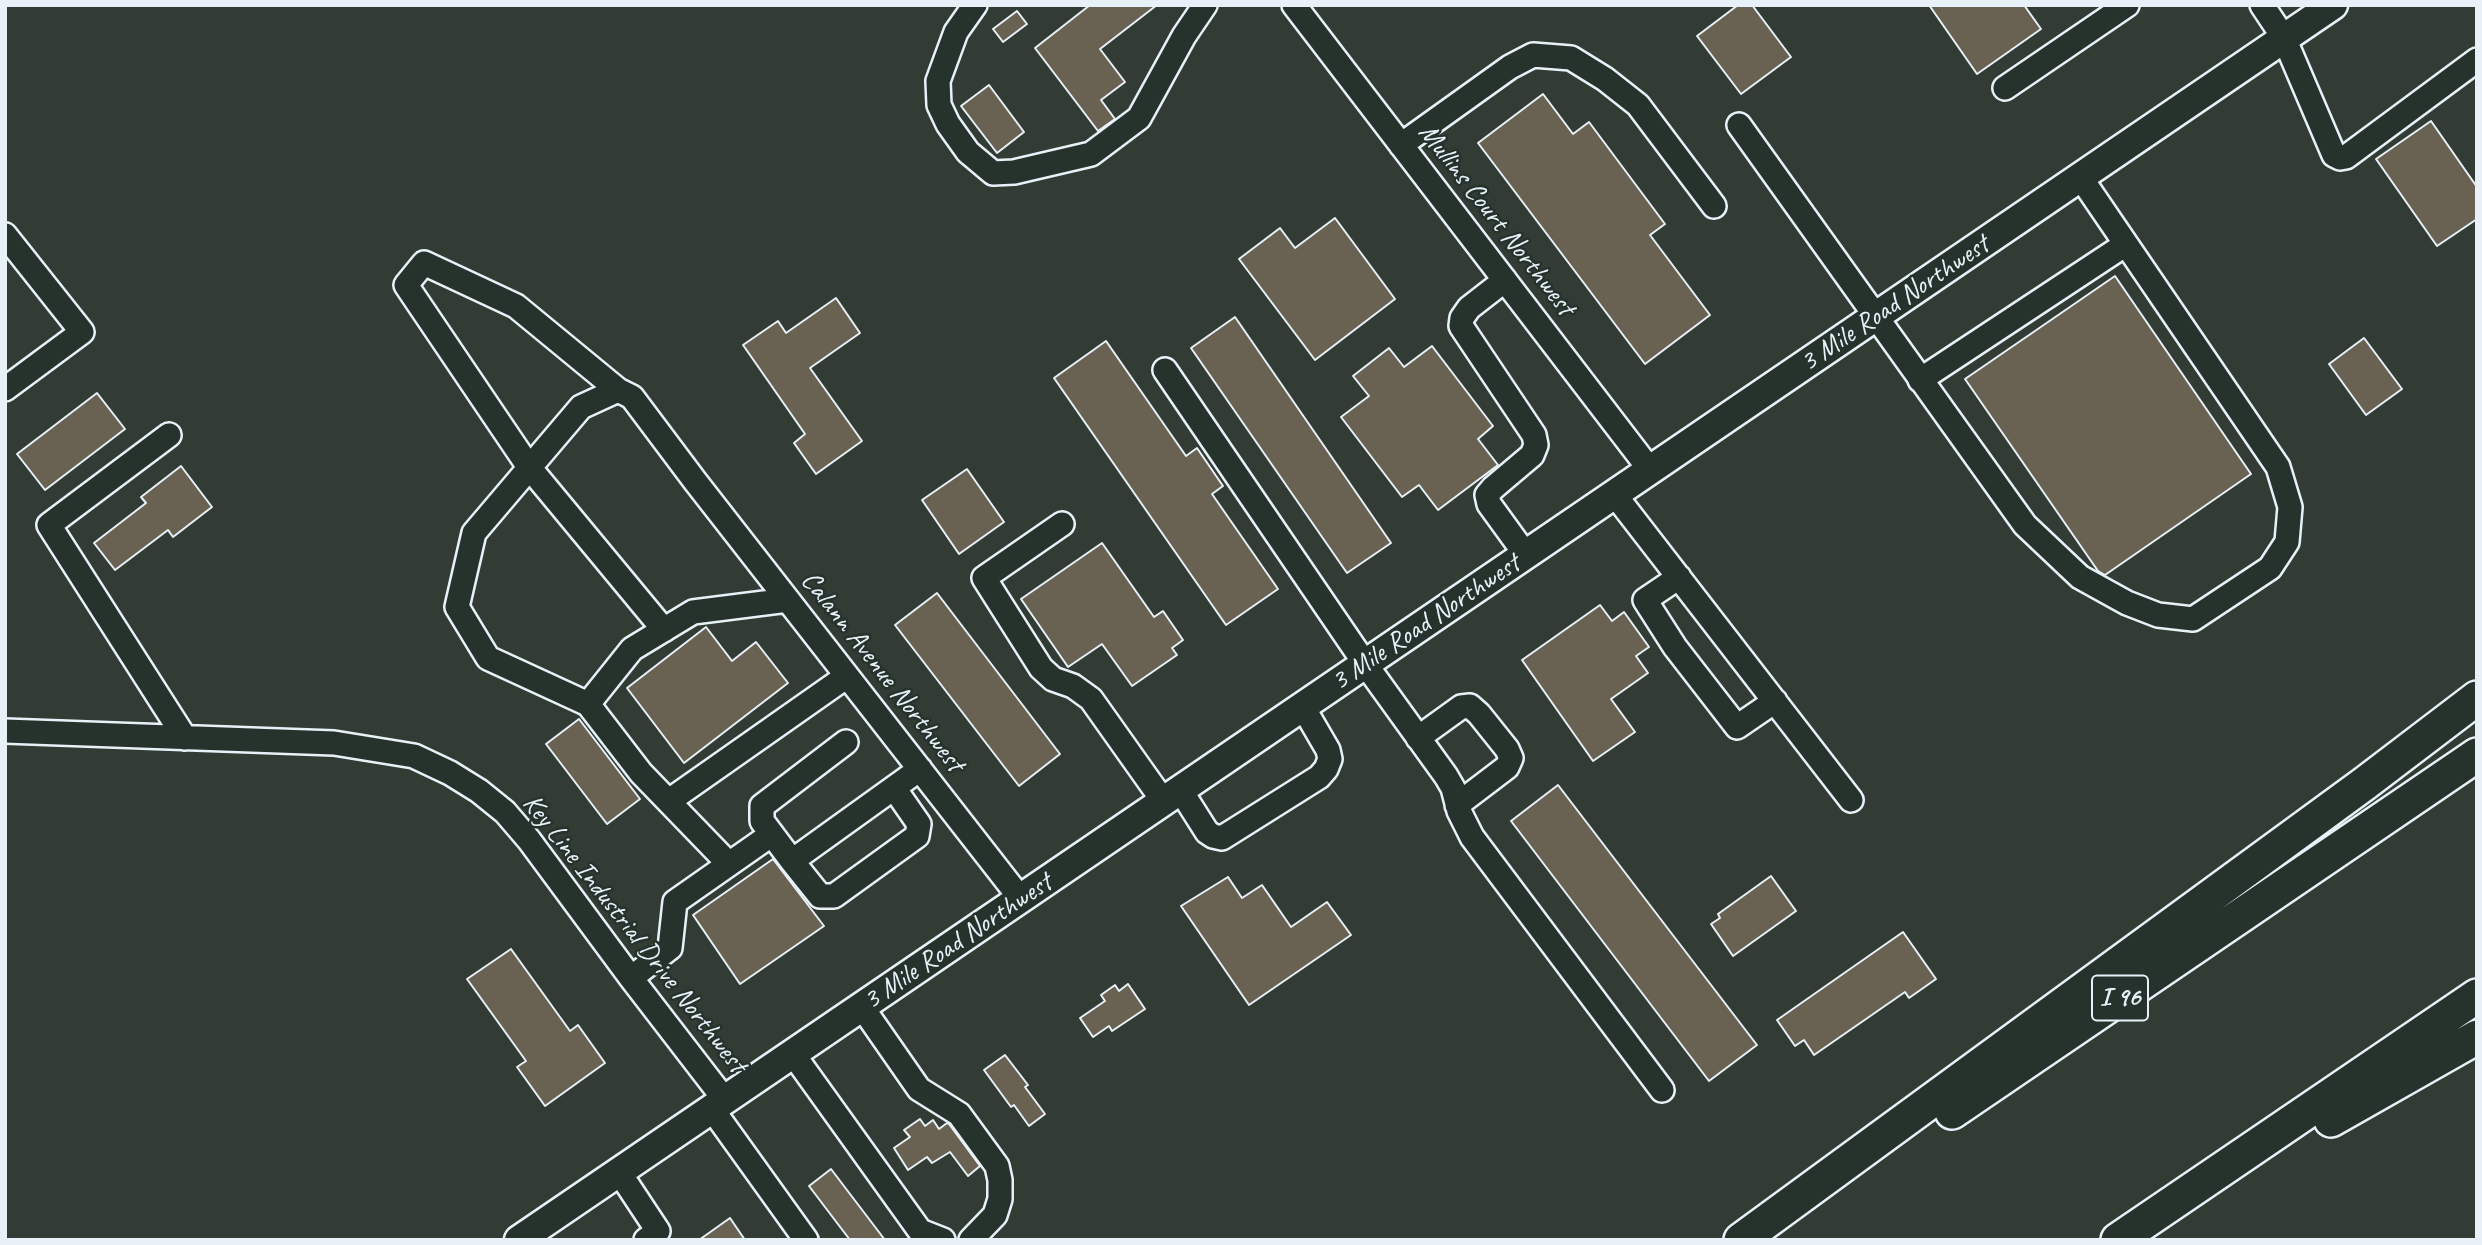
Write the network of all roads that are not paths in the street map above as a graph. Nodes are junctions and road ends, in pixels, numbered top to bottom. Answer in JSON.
{"nodes":[{"id":1,"x":975,"y":5,"type":"edge"},
{"id":2,"x":1205,"y":5,"type":"edge"},
{"id":3,"x":1294,"y":5,"type":"edge"},
{"id":4,"x":2127,"y":5,"type":"edge"},
{"id":5,"x":2262,"y":5,"type":"edge"},
{"id":6,"x":2333,"y":5,"type":"edge"},
{"id":7,"x":2284,"y":38,"type":"junction"},
{"id":8,"x":2477,"y":60,"type":"edge"},
{"id":9,"x":2005,"y":88,"type":"dead end"},
{"id":10,"x":1739,"y":125,"type":"dead end"},
{"id":11,"x":1401,"y":145,"type":"junction"},
{"id":12,"x":2081,"y":178,"type":"junction"},
{"id":13,"x":1714,"y":206,"type":"dead end"},
{"id":14,"x":5,"y":235,"type":"edge"},
{"id":15,"x":2126,"y":244,"type":"junction"},
{"id":16,"x":1505,"y":280,"type":"junction"},
{"id":17,"x":1875,"y":318,"type":"junction"},
{"id":18,"x":1165,"y":370,"type":"dead end"},
{"id":19,"x":1920,"y":380,"type":"junction"},
{"id":20,"x":5,"y":389,"type":"edge"},
{"id":21,"x":618,"y":390,"type":"junction"},
{"id":22,"x":169,"y":435,"type":"dead end"},
{"id":23,"x":529,"y":467,"type":"junction"},
{"id":24,"x":1651,"y":471,"type":"junction"},
{"id":25,"x":1615,"y":495,"type":"junction"},
{"id":26,"x":1062,"y":524,"type":"dead end"},
{"id":27,"x":1526,"y":555,"type":"junction"},
{"id":28,"x":1679,"y":578,"type":"junction"},
{"id":29,"x":788,"y":600,"type":"junction"},
{"id":30,"x":664,"y":630,"type":"junction"},
{"id":31,"x":1366,"y":664,"type":"junction"},
{"id":32,"x":847,"y":676,"type":"junction"},
{"id":33,"x":2477,"y":698,"type":"edge"},
{"id":34,"x":1774,"y":701,"type":"junction"},
{"id":35,"x":588,"y":704,"type":"junction"},
{"id":36,"x":1303,"y":707,"type":"junction"},
{"id":37,"x":5,"y":731,"type":"edge"},
{"id":38,"x":185,"y":738,"type":"junction"},
{"id":39,"x":1418,"y":738,"type":"junction"},
{"id":40,"x":846,"y":742,"type":"dead end"},
{"id":41,"x":2477,"y":755,"type":"edge"},
{"id":42,"x":920,"y":769,"type":"junction"},
{"id":43,"x":894,"y":788,"type":"junction"},
{"id":44,"x":1172,"y":796,"type":"junction"},
{"id":45,"x":1851,"y":800,"type":"dead end"},
{"id":46,"x":669,"y":801,"type":"junction"},
{"id":47,"x":1457,"y":805,"type":"junction"},
{"id":48,"x":772,"y":834,"type":"junction"},
{"id":49,"x":792,"y":861,"type":"junction"},
{"id":50,"x":729,"y":864,"type":"junction"},
{"id":51,"x":1021,"y":899,"type":"junction"},
{"id":52,"x":631,"y":978,"type":"junction"},
{"id":53,"x":2477,"y":996,"type":"edge"},
{"id":54,"x":862,"y":1007,"type":"junction"},
{"id":55,"x":2477,"y":1037,"type":"edge"},
{"id":56,"x":793,"y":1054,"type":"junction"},
{"id":57,"x":1662,"y":1090,"type":"dead end"},
{"id":58,"x":719,"y":1105,"type":"junction"},
{"id":59,"x":619,"y":1172,"type":"junction"},
{"id":60,"x":519,"y":1240,"type":"edge"},
{"id":61,"x":646,"y":1240,"type":"edge"},
{"id":62,"x":806,"y":1240,"type":"edge"},
{"id":63,"x":943,"y":1240,"type":"edge"},
{"id":64,"x":971,"y":1240,"type":"edge"},
{"id":65,"x":1741,"y":1240,"type":"edge"},
{"id":66,"x":1763,"y":1240,"type":"edge"},
{"id":67,"x":2118,"y":1240,"type":"edge"},
{"id":68,"x":2130,"y":1240,"type":"edge"}],
"edges":[{"from":1,"to":2,"type":"street"},
{"from":3,"to":11,"type":"street","name":"Mullins Court Northwest"},
{"from":4,"to":9,"type":"street"},
{"from":5,"to":7,"type":"street"},
{"from":6,"to":7,"type":"main road","name":"3 Mile Road Northwest"},
{"from":7,"to":8,"type":"street"},
{"from":7,"to":12,"type":"main road","name":"3 Mile Road Northwest"},
{"from":10,"to":17,"type":"street"},
{"from":11,"to":13,"type":"street"},
{"from":11,"to":16,"type":"street","name":"Mullins Court Northwest"},
{"from":12,"to":15,"type":"street"},
{"from":12,"to":17,"type":"main road","name":"3 Mile Road Northwest"},
{"from":14,"to":20,"type":"street"},
{"from":15,"to":19,"type":"street"},
{"from":15,"to":19,"type":"street"},
{"from":16,"to":24,"type":"street","name":"Mullins Court Northwest"},
{"from":16,"to":27,"type":"street"},
{"from":17,"to":19,"type":"street"},
{"from":17,"to":24,"type":"main road","name":"3 Mile Road Northwest"},
{"from":18,"to":31,"type":"street"},
{"from":21,"to":23,"type":"street"},
{"from":21,"to":23,"type":"street","name":"Calann Avenue Northwest"},
{"from":21,"to":29,"type":"street","name":"Calann Avenue Northwest"},
{"from":22,"to":38,"type":"street"},
{"from":23,"to":30,"type":"street"},
{"from":23,"to":35,"type":"street"},
{"from":24,"to":25,"type":"main road","name":"3 Mile Road Northwest"},
{"from":25,"to":27,"type":"main road","name":"3 Mile Road Northwest"},
{"from":25,"to":28,"type":"street"},
{"from":26,"to":44,"type":"street"},
{"from":27,"to":31,"type":"main road","name":"3 Mile Road Northwest"},
{"from":28,"to":34,"type":"street"},
{"from":28,"to":34,"type":"street"},
{"from":29,"to":30,"type":"street"},
{"from":29,"to":32,"type":"street","name":"Calann Avenue Northwest"},
{"from":30,"to":35,"type":"street"},
{"from":31,"to":36,"type":"main road","name":"3 Mile Road Northwest"},
{"from":31,"to":39,"type":"street"},
{"from":32,"to":42,"type":"street","name":"Calann Avenue Northwest"},
{"from":32,"to":46,"type":"street"},
{"from":33,"to":65,"type":"highway"},
{"from":34,"to":45,"type":"street"},
{"from":35,"to":46,"type":"street"},
{"from":36,"to":44,"type":"main road","name":"3 Mile Road Northwest"},
{"from":36,"to":44,"type":"street"},
{"from":37,"to":38,"type":"street","name":"Key Line Industrial Drive Northwest"},
{"from":38,"to":52,"type":"street","name":"Key Line Industrial Drive Northwest"},
{"from":39,"to":47,"type":"street"},
{"from":39,"to":47,"type":"street"},
{"from":40,"to":48,"type":"street"},
{"from":41,"to":66,"type":"highway","number":"I 96"},
{"from":42,"to":43,"type":"street"},
{"from":42,"to":51,"type":"street","name":"Calann Avenue Northwest"},
{"from":43,"to":49,"type":"street"},
{"from":43,"to":49,"type":"street"},
{"from":44,"to":51,"type":"main road","name":"3 Mile Road Northwest"},
{"from":46,"to":50,"type":"street"},
{"from":47,"to":57,"type":"street"},
{"from":48,"to":49,"type":"street"},
{"from":48,"to":50,"type":"street"},
{"from":50,"to":52,"type":"street"},
{"from":51,"to":54,"type":"main road","name":"3 Mile Road Northwest"},
{"from":52,"to":58,"type":"street","name":"Key Line Industrial Drive Northwest"},
{"from":53,"to":67,"type":"highway"},
{"from":54,"to":56,"type":"main road","name":"3 Mile Road Northwest"},
{"from":54,"to":64,"type":"street"},
{"from":55,"to":68,"type":"highway"},
{"from":56,"to":58,"type":"main road","name":"3 Mile Road Northwest"},
{"from":56,"to":63,"type":"street"},
{"from":58,"to":59,"type":"main road","name":"3 Mile Road Northwest"},
{"from":58,"to":62,"type":"street","name":"Key Line Industrial Drive Northwest"},
{"from":59,"to":60,"type":"main road","name":"3 Mile Road Northwest"},
{"from":59,"to":61,"type":"street"}]}
